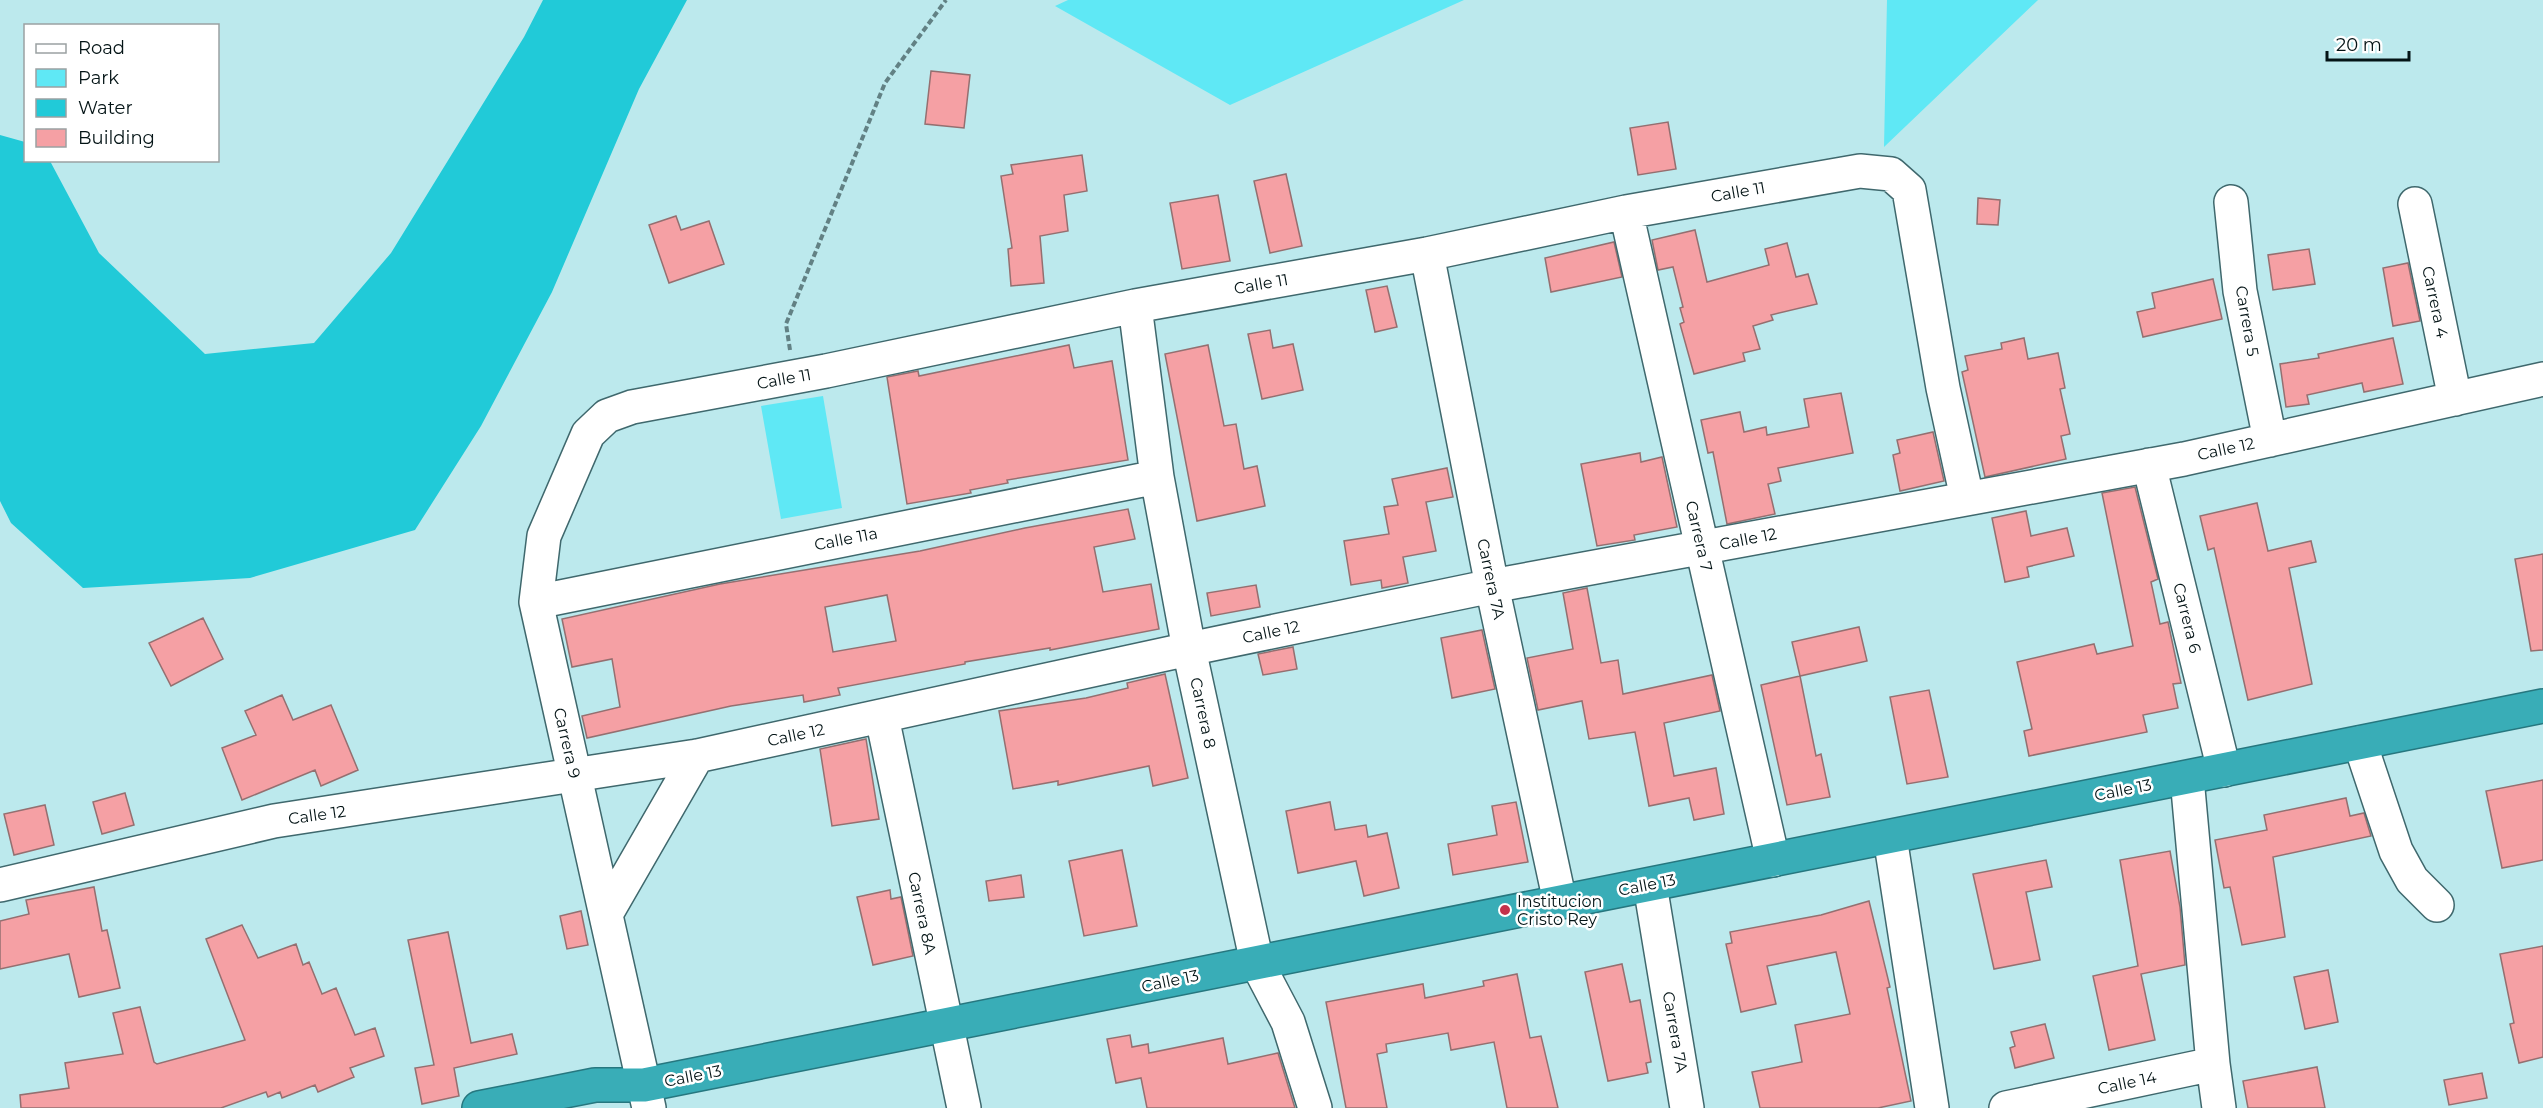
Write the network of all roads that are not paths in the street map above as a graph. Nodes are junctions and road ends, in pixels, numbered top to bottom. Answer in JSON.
{"nodes":[{"id":1,"x":2231,"y":202,"type":"dead end"},
{"id":2,"x":2415,"y":204,"type":"dead end"},
{"id":3,"x":1626,"y":212,"type":"junction"},
{"id":4,"x":1427,"y":254,"type":"junction"},
{"id":5,"x":1135,"y":306,"type":"junction"},
{"id":6,"x":2543,"y":380,"type":"edge"},
{"id":7,"x":2455,"y":399,"type":"junction"},
{"id":8,"x":632,"y":406,"type":"joint"},
{"id":9,"x":2270,"y":440,"type":"junction"},
{"id":10,"x":2149,"y":465,"type":"junction"},
{"id":11,"x":1157,"y":477,"type":"junction"},
{"id":12,"x":1967,"y":498,"type":"junction"},
{"id":13,"x":1701,"y":548,"type":"junction"},
{"id":14,"x":1492,"y":586,"type":"junction"},
{"id":15,"x":536,"y":602,"type":"junction"},
{"id":16,"x":1189,"y":649,"type":"junction"},
{"id":17,"x":2543,"y":706,"type":"edge"},
{"id":18,"x":882,"y":717,"type":"junction"},
{"id":19,"x":2360,"y":743,"type":"junction"},
{"id":20,"x":697,"y":756,"type":"junction"},
{"id":21,"x":2224,"y":770,"type":"junction"},
{"id":22,"x":575,"y":776,"type":"junction"},
{"id":23,"x":2187,"y":778,"type":"junction"},
{"id":24,"x":1890,"y":837,"type":"junction"},
{"id":25,"x":1773,"y":860,"type":"junction"},
{"id":26,"x":0,"y":885,"type":"edge"},
{"id":27,"x":1650,"y":885,"type":"junction"},
{"id":28,"x":1560,"y":902,"type":"junction"},
{"id":29,"x":2437,"y":905,"type":"dead end"},
{"id":30,"x":606,"y":914,"type":"junction"},
{"id":31,"x":1257,"y":963,"type":"junction"},
{"id":32,"x":945,"y":1027,"type":"junction"},
{"id":33,"x":2213,"y":1064,"type":"junction"},
{"id":34,"x":647,"y":1097,"type":"edge"},
{"id":35,"x":479,"y":1108,"type":"edge"},
{"id":36,"x":607,"y":1108,"type":"edge"},
{"id":37,"x":964,"y":1108,"type":"edge"},
{"id":38,"x":1315,"y":1108,"type":"edge"},
{"id":39,"x":1687,"y":1108,"type":"edge"},
{"id":40,"x":1932,"y":1108,"type":"edge"},
{"id":41,"x":2006,"y":1108,"type":"edge"},
{"id":42,"x":2219,"y":1108,"type":"edge"}],
"edges":[{"from":1,"to":9,"type":"street","name":"Carrera 5"},
{"from":2,"to":7,"type":"street","name":"Carrera 4"},
{"from":3,"to":4,"type":"street","name":"Calle 11"},
{"from":3,"to":12,"type":"street","name":"Calle 11"},
{"from":3,"to":13,"type":"street","name":"Carrera 7"},
{"from":4,"to":5,"type":"street","name":"Calle 11"},
{"from":4,"to":14,"type":"street","name":"Carrera 7A"},
{"from":5,"to":8,"type":"street","name":"Calle 11"},
{"from":5,"to":11,"type":"street","name":"Carrera 8"},
{"from":6,"to":7,"type":"street","name":"Calle 12"},
{"from":7,"to":9,"type":"street","name":"Calle 12"},
{"from":8,"to":15,"type":"street","name":"Carrera 9"},
{"from":9,"to":10,"type":"street","name":"Calle 12"},
{"from":10,"to":12,"type":"street","name":"Calle 12"},
{"from":10,"to":21,"type":"street","name":"Carrera 6"},
{"from":11,"to":15,"type":"street","name":"Calle 11a"},
{"from":11,"to":16,"type":"street","name":"Carrera 8"},
{"from":12,"to":13,"type":"street","name":"Calle 12"},
{"from":13,"to":14,"type":"street","name":"Calle 12"},
{"from":13,"to":25,"type":"street","name":"Carrera 7"},
{"from":14,"to":16,"type":"street","name":"Calle 12"},
{"from":14,"to":28,"type":"street","name":"Carrera 7A"},
{"from":15,"to":22,"type":"street","name":"Carrera 9"},
{"from":16,"to":18,"type":"street","name":"Calle 12"},
{"from":16,"to":31,"type":"street","name":"Carrera 8"},
{"from":17,"to":19,"type":"highway","name":"Calle 13"},
{"from":18,"to":20,"type":"street","name":"Calle 12"},
{"from":18,"to":32,"type":"street","name":"Carrera 8A"},
{"from":19,"to":21,"type":"highway","name":"Calle 13"},
{"from":19,"to":29,"type":"street"},
{"from":20,"to":22,"type":"street","name":"Calle 12"},
{"from":20,"to":30,"type":"street"},
{"from":21,"to":23,"type":"highway","name":"Calle 13"},
{"from":22,"to":26,"type":"street","name":"Calle 12"},
{"from":22,"to":30,"type":"street","name":"Carrera 9"},
{"from":23,"to":24,"type":"highway","name":"Calle 13"},
{"from":23,"to":33,"type":"street"},
{"from":24,"to":25,"type":"highway","name":"Calle 13"},
{"from":24,"to":40,"type":"street"},
{"from":25,"to":27,"type":"highway","name":"Calle 13"},
{"from":27,"to":28,"type":"highway","name":"Calle 13"},
{"from":27,"to":39,"type":"street","name":"Carrera 7A"},
{"from":28,"to":31,"type":"highway","name":"Calle 13"},
{"from":30,"to":34,"type":"street","name":"Carrera 9"},
{"from":31,"to":32,"type":"highway","name":"Calle 13"},
{"from":31,"to":38,"type":"street","name":"Carrera 8"},
{"from":32,"to":34,"type":"highway","name":"Calle 13"},
{"from":32,"to":37,"type":"street","name":"Carrera 8A"},
{"from":33,"to":41,"type":"street","name":"Calle 14"},
{"from":33,"to":42,"type":"street"},
{"from":34,"to":35,"type":"highway","name":"Calle 13"},
{"from":34,"to":36,"type":"highway","name":"Calle 13"}]}
